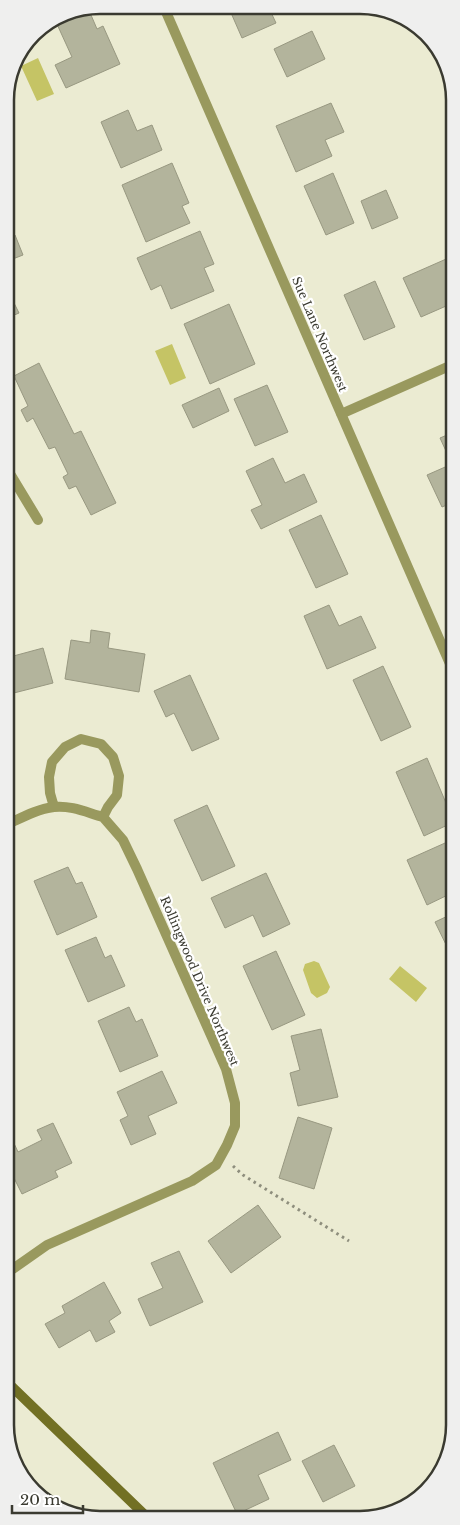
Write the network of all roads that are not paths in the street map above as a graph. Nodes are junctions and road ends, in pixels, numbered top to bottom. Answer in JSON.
{"nodes":[{"id":1,"x":167,"y":14,"type":"edge"},
{"id":2,"x":446,"y":368,"type":"edge"},
{"id":3,"x":341,"y":414,"type":"junction"},
{"id":4,"x":14,"y":480,"type":"edge"},
{"id":5,"x":38,"y":520,"type":"dead end"},
{"id":6,"x":446,"y":655,"type":"edge"},
{"id":7,"x":54,"y":807,"type":"junction"},
{"id":8,"x":103,"y":817,"type":"junction"},
{"id":9,"x":14,"y":821,"type":"edge"},
{"id":10,"x":14,"y":1268,"type":"edge"},
{"id":11,"x":14,"y":1389,"type":"edge"},
{"id":12,"x":141,"y":1511,"type":"edge"}],
"edges":[{"from":1,"to":3,"type":"street","name":"Sue Lane Northwest"},
{"from":2,"to":3,"type":"street"},
{"from":3,"to":6,"type":"street","name":"Sue Lane Northwest"},
{"from":4,"to":5,"type":"street"},
{"from":7,"to":8,"type":"street"},
{"from":7,"to":8,"type":"street"},
{"from":7,"to":9,"type":"street"},
{"from":8,"to":10,"type":"street","name":"Rollingwood Drive Northwest"},
{"from":11,"to":12,"type":"street"}]}
